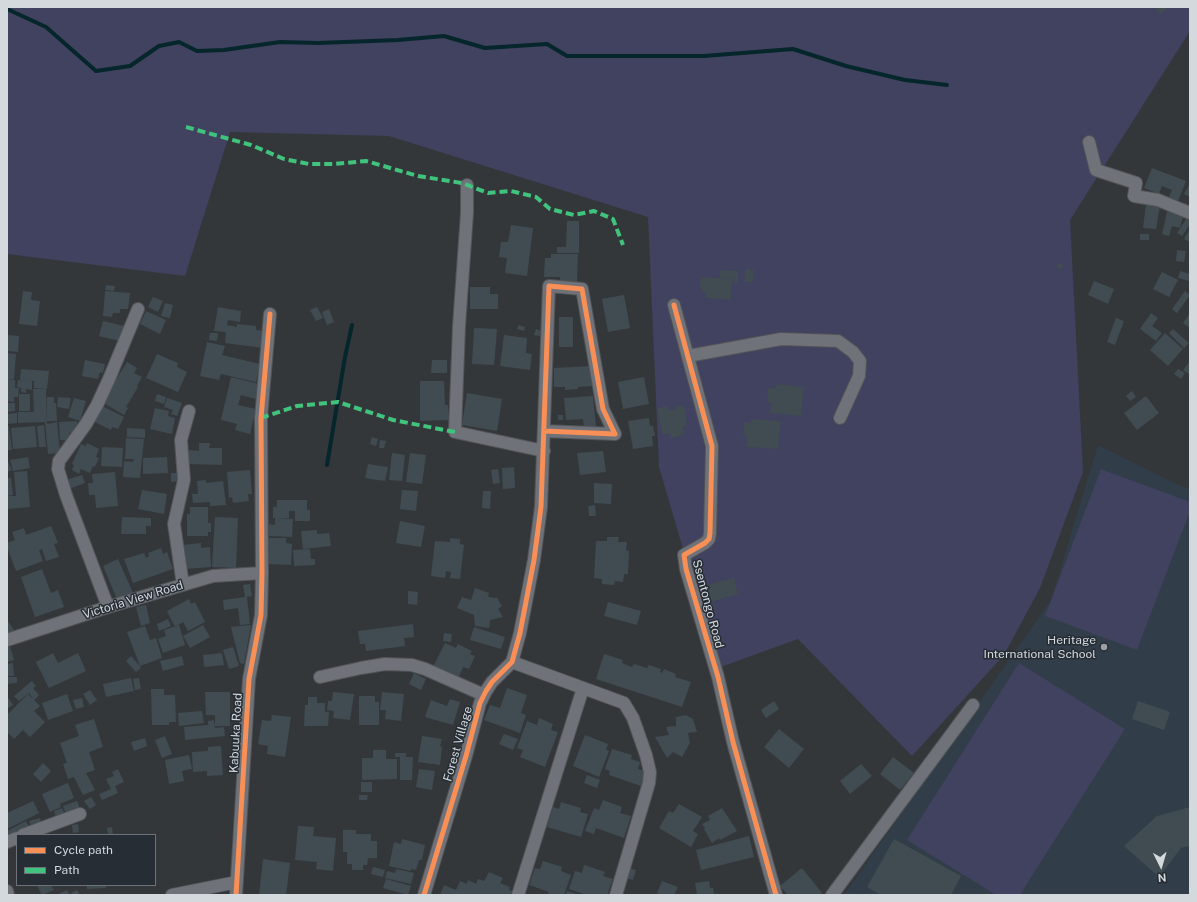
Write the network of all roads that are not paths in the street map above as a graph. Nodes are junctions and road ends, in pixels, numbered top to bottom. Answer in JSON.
{"nodes":[{"id":1,"x":1089,"y":142,"type":"dead end"},
{"id":2,"x":467,"y":185,"type":"dead end"},
{"id":3,"x":1190,"y":212,"type":"edge"},
{"id":4,"x":674,"y":305,"type":"dead end"},
{"id":5,"x":138,"y":309,"type":"dead end"},
{"id":6,"x":270,"y":314,"type":"dead end"},
{"id":7,"x":688,"y":356,"type":"junction"},
{"id":8,"x":189,"y":411,"type":"dead end"},
{"id":9,"x":840,"y":418,"type":"dead end"},
{"id":10,"x":544,"y":431,"type":"junction"},
{"id":11,"x":544,"y":451,"type":"junction"},
{"id":12,"x":262,"y":573,"type":"junction"},
{"id":13,"x":183,"y":585,"type":"junction"},
{"id":14,"x":108,"y":607,"type":"junction"},
{"id":15,"x":7,"y":640,"type":"edge"},
{"id":16,"x":512,"y":662,"type":"junction"},
{"id":17,"x":320,"y":677,"type":"dead end"},
{"id":18,"x":583,"y":688,"type":"junction"},
{"id":19,"x":484,"y":695,"type":"junction"},
{"id":20,"x":973,"y":705,"type":"dead end"},
{"id":21,"x":80,"y":814,"type":"dead end"},
{"id":22,"x":26,"y":834,"type":"edge"},
{"id":23,"x":237,"y":882,"type":"junction"},
{"id":24,"x":7,"y":891,"type":"edge"},
{"id":25,"x":8,"y":895,"type":"edge"},
{"id":26,"x":172,"y":895,"type":"edge"},
{"id":27,"x":236,"y":895,"type":"edge"},
{"id":28,"x":424,"y":895,"type":"edge"},
{"id":29,"x":518,"y":895,"type":"edge"},
{"id":30,"x":616,"y":895,"type":"edge"},
{"id":31,"x":776,"y":895,"type":"edge"},
{"id":32,"x":832,"y":895,"type":"edge"}],
"edges":[{"from":1,"to":3,"type":"street"},
{"from":2,"to":11,"type":"street"},
{"from":4,"to":7,"type":"street","name":"Ssentongo Road"},
{"from":5,"to":14,"type":"street"},
{"from":6,"to":12,"type":"street","name":"Kabuuka Road"},
{"from":7,"to":9,"type":"street"},
{"from":7,"to":31,"type":"street","name":"Ssentongo Road"},
{"from":8,"to":13,"type":"street"},
{"from":10,"to":10,"type":"street","name":"Forest Village"},
{"from":10,"to":11,"type":"street","name":"Forest Village"},
{"from":11,"to":16,"type":"street","name":"Forest Village"},
{"from":12,"to":13,"type":"street","name":"Victoria View Road"},
{"from":12,"to":23,"type":"street","name":"Kabuuka Road"},
{"from":13,"to":14,"type":"street","name":"Victoria View Road"},
{"from":14,"to":15,"type":"street","name":"Victoria View Road"},
{"from":16,"to":18,"type":"street"},
{"from":16,"to":19,"type":"street","name":"Forest Village"},
{"from":17,"to":19,"type":"street"},
{"from":18,"to":29,"type":"street"},
{"from":18,"to":30,"type":"street"},
{"from":19,"to":28,"type":"street","name":"Forest Village"},
{"from":20,"to":32,"type":"street"},
{"from":21,"to":22,"type":"street"},
{"from":23,"to":26,"type":"street"},
{"from":23,"to":27,"type":"street","name":"Kabuuka Road"},
{"from":24,"to":25,"type":"street"}]}
